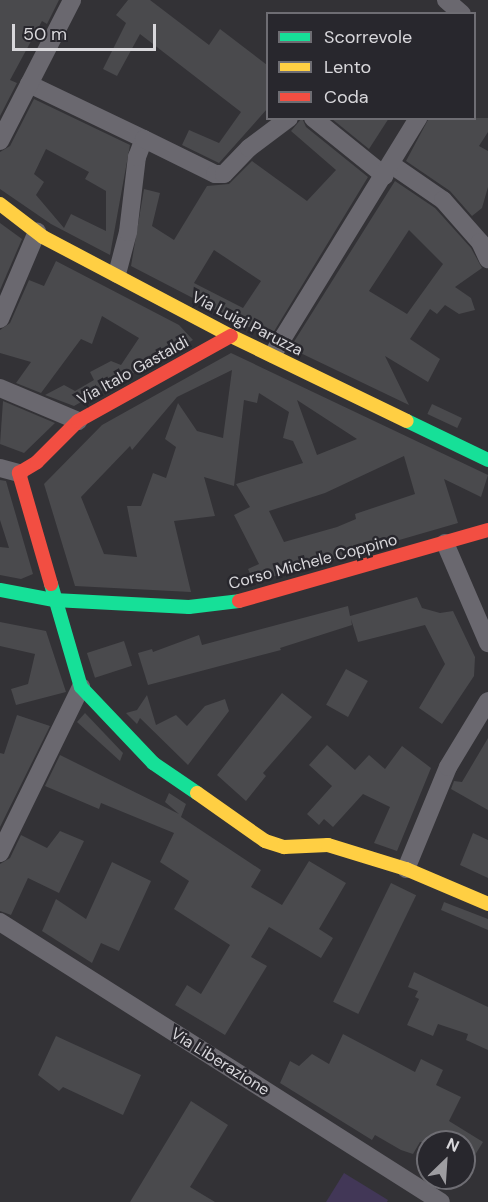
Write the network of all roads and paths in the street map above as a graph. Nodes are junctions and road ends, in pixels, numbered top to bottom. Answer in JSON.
{"nodes":[{"id":1,"x":72,"y":0,"type":"edge"},
{"id":2,"x":29,"y":84,"type":"junction"},
{"id":3,"x":287,"y":120,"type":"edge"},
{"id":4,"x":316,"y":120,"type":"edge"},
{"id":5,"x":417,"y":120,"type":"edge"},
{"id":6,"x":144,"y":139,"type":"junction"},
{"id":7,"x":0,"y":141,"type":"edge"},
{"id":8,"x":389,"y":170,"type":"junction"},
{"id":9,"x":0,"y":204,"type":"edge"},
{"id":10,"x":37,"y":232,"type":"junction"},
{"id":11,"x":488,"y":259,"type":"edge"},
{"id":12,"x":117,"y":274,"type":"junction"},
{"id":13,"x":0,"y":319,"type":"edge"},
{"id":14,"x":231,"y":336,"type":"junction"},
{"id":15,"x":273,"y":354,"type":"junction"},
{"id":16,"x":0,"y":388,"type":"edge"},
{"id":17,"x":78,"y":421,"type":"junction"},
{"id":18,"x":488,"y":460,"type":"edge"},
{"id":19,"x":0,"y":468,"type":"edge"},
{"id":20,"x":19,"y":472,"type":"junction"},
{"id":21,"x":488,"y":530,"type":"edge"},
{"id":22,"x":445,"y":543,"type":"junction"},
{"id":23,"x":0,"y":590,"type":"edge"},
{"id":24,"x":54,"y":600,"type":"junction"},
{"id":25,"x":488,"y":643,"type":"edge"},
{"id":26,"x":81,"y":687,"type":"junction"},
{"id":27,"x":488,"y":701,"type":"edge"},
{"id":28,"x":0,"y":853,"type":"edge"},
{"id":29,"x":406,"y":868,"type":"junction"},
{"id":30,"x":488,"y":904,"type":"edge"},
{"id":31,"x":0,"y":922,"type":"edge"},
{"id":32,"x":441,"y":1202,"type":"edge"}],
"edges":[{"from":1,"to":2,"type":"street"},
{"from":2,"to":6,"type":"street"},
{"from":2,"to":7,"type":"street"},
{"from":3,"to":6,"type":"street"},
{"from":4,"to":8,"type":"street"},
{"from":5,"to":8,"type":"street"},
{"from":6,"to":12,"type":"street"},
{"from":8,"to":11,"type":"street"},
{"from":8,"to":15,"type":"street"},
{"from":9,"to":10,"type":"street","name":"Via Luigi Paruzza"},
{"from":10,"to":12,"type":"street","name":"Via Luigi Paruzza"},
{"from":10,"to":13,"type":"street"},
{"from":12,"to":14,"type":"street","name":"Via Luigi Paruzza"},
{"from":14,"to":15,"type":"street","name":"Via Luigi Paruzza"},
{"from":14,"to":17,"type":"street","name":"Via Italo Gastaldi"},
{"from":15,"to":18,"type":"street","name":"Via Luigi Paruzza"},
{"from":16,"to":17,"type":"street"},
{"from":17,"to":20,"type":"street","name":"Via Italo Gastaldi"},
{"from":19,"to":20,"type":"street"},
{"from":20,"to":24,"type":"street"},
{"from":21,"to":22,"type":"street","name":"Corso Michele Coppino"},
{"from":22,"to":24,"type":"street","name":"Corso Michele Coppino"},
{"from":22,"to":25,"type":"street"},
{"from":23,"to":24,"type":"street","name":"Corso Michele Coppino"},
{"from":24,"to":26,"type":"street"},
{"from":26,"to":28,"type":"street"},
{"from":26,"to":29,"type":"street"},
{"from":27,"to":29,"type":"street"},
{"from":29,"to":30,"type":"street"},
{"from":31,"to":32,"type":"street","name":"Via Liberazione"}]}
